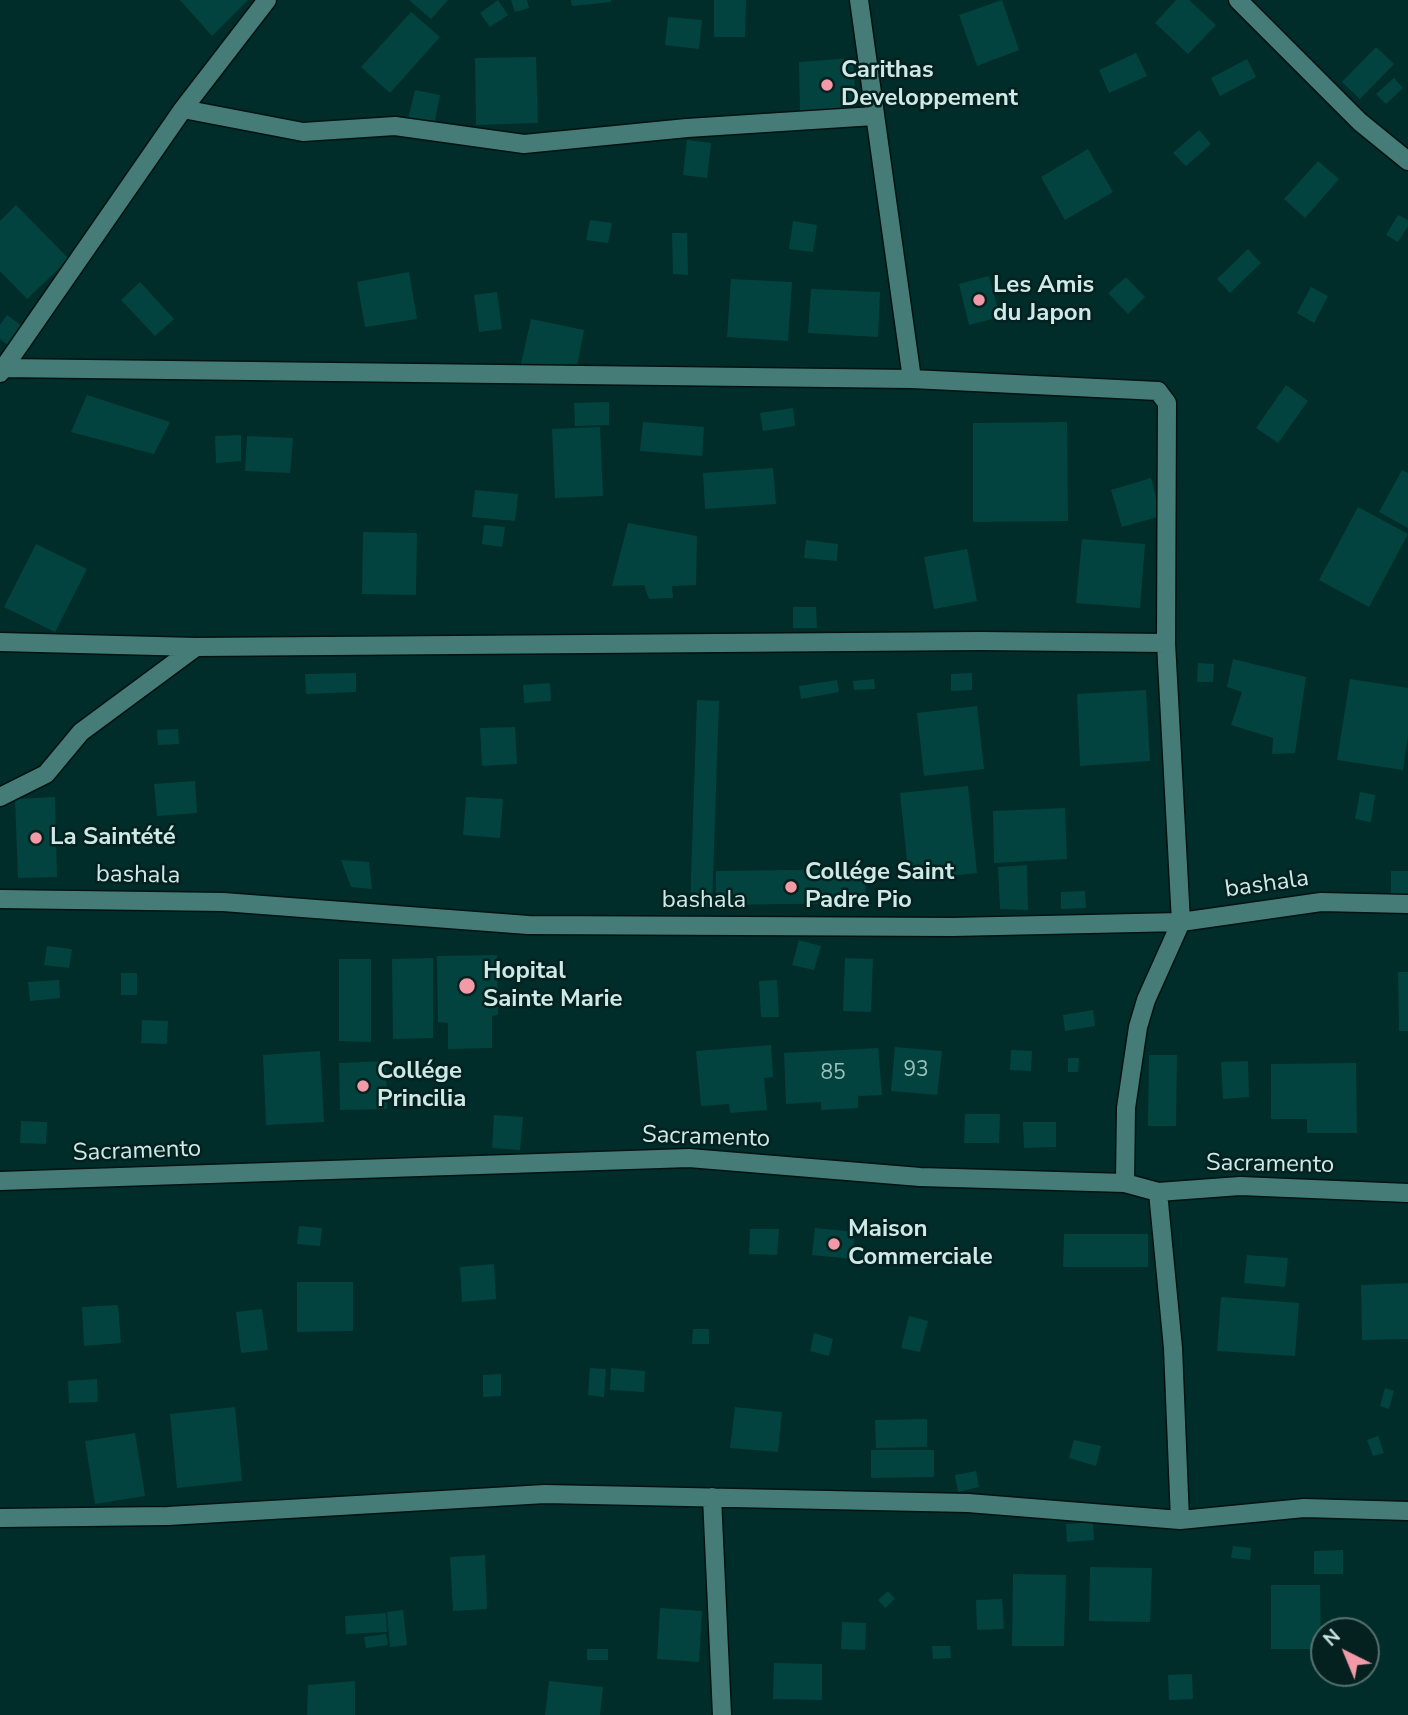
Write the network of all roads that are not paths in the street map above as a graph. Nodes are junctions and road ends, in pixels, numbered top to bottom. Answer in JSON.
{"nodes":[{"id":1,"x":267,"y":0,"type":"edge"},
{"id":2,"x":859,"y":0,"type":"edge"},
{"id":3,"x":1238,"y":0,"type":"edge"},
{"id":4,"x":183,"y":109,"type":"junction"},
{"id":5,"x":874,"y":116,"type":"junction"},
{"id":6,"x":1408,"y":160,"type":"edge"},
{"id":7,"x":2,"y":371,"type":"edge"},
{"id":8,"x":912,"y":379,"type":"junction"},
{"id":9,"x":0,"y":642,"type":"edge"},
{"id":10,"x":1166,"y":643,"type":"junction"},
{"id":11,"x":195,"y":647,"type":"junction"},
{"id":12,"x":0,"y":797,"type":"edge"},
{"id":13,"x":0,"y":899,"type":"edge"},
{"id":14,"x":1408,"y":904,"type":"edge"},
{"id":15,"x":1181,"y":922,"type":"junction"},
{"id":16,"x":0,"y":1181,"type":"edge"},
{"id":17,"x":1125,"y":1183,"type":"junction"},
{"id":18,"x":1158,"y":1192,"type":"junction"},
{"id":19,"x":1408,"y":1194,"type":"edge"},
{"id":20,"x":712,"y":1497,"type":"junction"},
{"id":21,"x":1408,"y":1511,"type":"edge"},
{"id":22,"x":0,"y":1518,"type":"edge"},
{"id":23,"x":1180,"y":1520,"type":"junction"},
{"id":24,"x":722,"y":1715,"type":"edge"}],
"edges":[{"from":1,"to":4,"type":"street"},
{"from":2,"to":5,"type":"street"},
{"from":3,"to":6,"type":"street"},
{"from":4,"to":5,"type":"street"},
{"from":4,"to":7,"type":"street"},
{"from":5,"to":8,"type":"street"},
{"from":7,"to":8,"type":"street"},
{"from":8,"to":10,"type":"street"},
{"from":9,"to":11,"type":"street"},
{"from":10,"to":11,"type":"street"},
{"from":10,"to":15,"type":"street"},
{"from":11,"to":12,"type":"street"},
{"from":13,"to":15,"type":"street","name":"bashala"},
{"from":14,"to":15,"type":"street","name":"bashala"},
{"from":15,"to":17,"type":"street"},
{"from":16,"to":17,"type":"street","name":"Sacramento"},
{"from":17,"to":18,"type":"street","name":"Sacramento"},
{"from":18,"to":19,"type":"street","name":"Sacramento"},
{"from":18,"to":23,"type":"street"},
{"from":20,"to":22,"type":"street"},
{"from":20,"to":23,"type":"street"},
{"from":20,"to":24,"type":"street"},
{"from":21,"to":23,"type":"street"}]}
